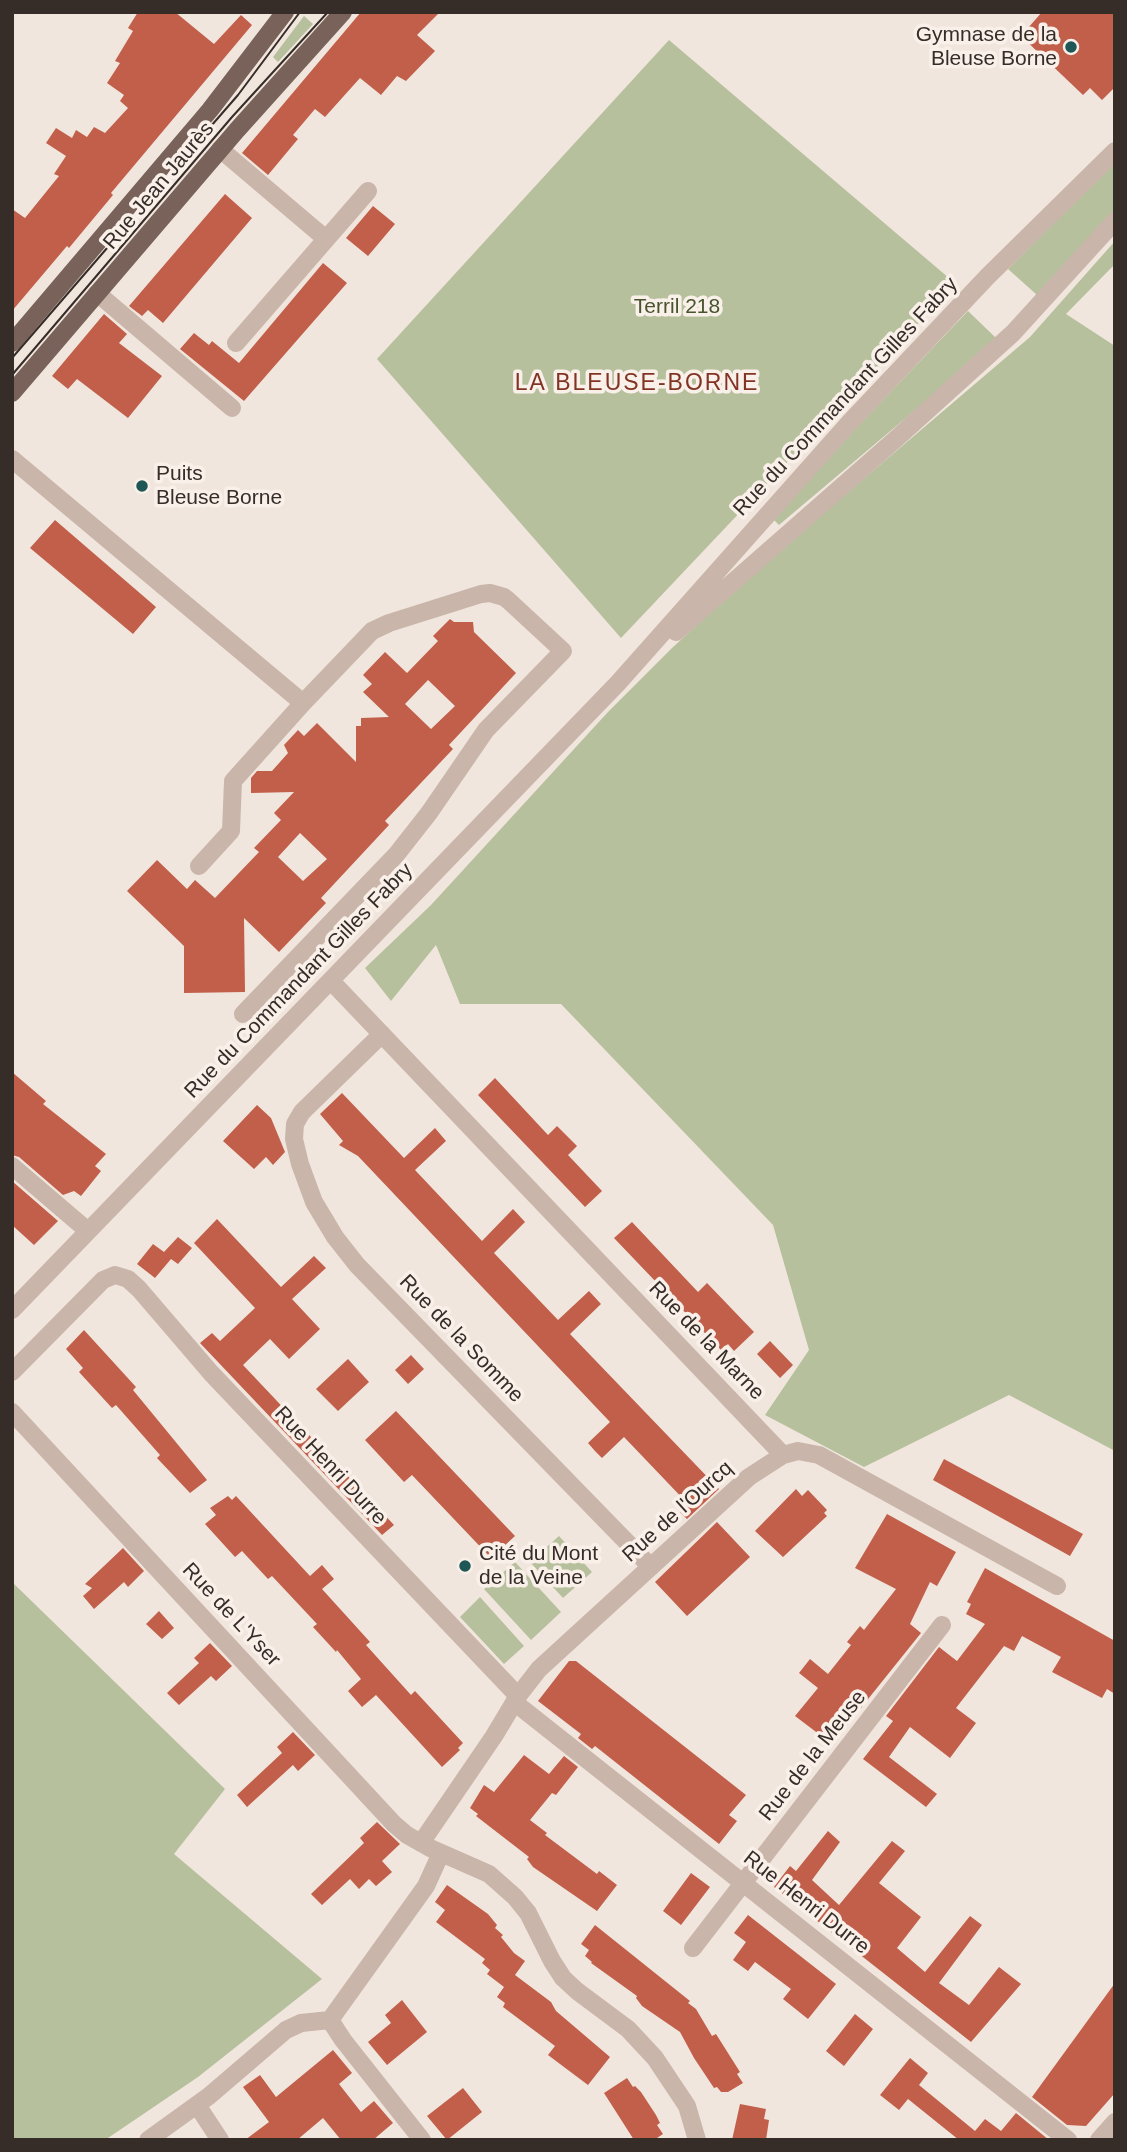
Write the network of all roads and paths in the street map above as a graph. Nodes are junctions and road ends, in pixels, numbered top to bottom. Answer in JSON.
{"nodes":[{"id":1,"x":285,"y":12,"type":"edge"},
{"id":2,"x":344,"y":12,"type":"edge"},
{"id":3,"x":220,"y":149,"type":"junction"},
{"id":4,"x":1115,"y":151,"type":"edge"},
{"id":5,"x":368,"y":191,"type":"dead end"},
{"id":6,"x":1115,"y":221,"type":"edge"},
{"id":7,"x":326,"y":239,"type":"junction"},
{"id":8,"x":97,"y":293,"type":"junction"},
{"id":9,"x":12,"y":343,"type":"edge"},
{"id":10,"x":236,"y":343,"type":"dead end"},
{"id":11,"x":12,"y":393,"type":"edge"},
{"id":12,"x":232,"y":408,"type":"dead end"},
{"id":13,"x":12,"y":459,"type":"edge"},
{"id":14,"x":618,"y":683,"type":"junction"},
{"id":15,"x":303,"y":703,"type":"junction"},
{"id":16,"x":199,"y":866,"type":"dead end"},
{"id":17,"x":331,"y":981,"type":"junction"},
{"id":18,"x":243,"y":1014,"type":"dead end"},
{"id":19,"x":382,"y":1034,"type":"junction"},
{"id":20,"x":12,"y":1166,"type":"edge"},
{"id":21,"x":89,"y":1231,"type":"junction"},
{"id":22,"x":12,"y":1310,"type":"edge"},
{"id":23,"x":12,"y":1372,"type":"edge"},
{"id":24,"x":12,"y":1412,"type":"edge"},
{"id":25,"x":783,"y":1455,"type":"junction"},
{"id":26,"x":651,"y":1567,"type":"junction"},
{"id":27,"x":1057,"y":1586,"type":"dead end"},
{"id":28,"x":942,"y":1625,"type":"dead end"},
{"id":29,"x":516,"y":1699,"type":"junction"},
{"id":30,"x":421,"y":1843,"type":"junction"},
{"id":31,"x":441,"y":1853,"type":"junction"},
{"id":32,"x":744,"y":1883,"type":"junction"},
{"id":33,"x":693,"y":1948,"type":"dead end"},
{"id":34,"x":330,"y":2020,"type":"junction"},
{"id":35,"x":197,"y":2105,"type":"junction"},
{"id":36,"x":1115,"y":2122,"type":"edge"},
{"id":37,"x":148,"y":2140,"type":"edge"},
{"id":38,"x":220,"y":2140,"type":"edge"},
{"id":39,"x":422,"y":2140,"type":"edge"},
{"id":40,"x":697,"y":2140,"type":"edge"},
{"id":41,"x":1068,"y":2140,"type":"edge"},
{"id":42,"x":1099,"y":2140,"type":"edge"}],
"edges":[{"from":1,"to":9,"type":"main road","name":"Rue Jean Jaurès"},
{"from":2,"to":3,"type":"main road","name":"Rue Jean Jaurès"},
{"from":3,"to":7,"type":"street"},
{"from":3,"to":8,"type":"main road","name":"Rue Jean Jaurès"},
{"from":4,"to":14,"type":"street","name":"Rue du Commandant Gilles Fabry"},
{"from":5,"to":7,"type":"street"},
{"from":6,"to":14,"type":"street","name":"Rue du Commandant Gilles Fabry"},
{"from":7,"to":10,"type":"street"},
{"from":8,"to":11,"type":"main road","name":"Rue Jean Jaurès"},
{"from":8,"to":12,"type":"street"},
{"from":13,"to":15,"type":"street"},
{"from":14,"to":17,"type":"street","name":"Rue du Commandant Gilles Fabry"},
{"from":15,"to":16,"type":"street"},
{"from":15,"to":18,"type":"street"},
{"from":17,"to":19,"type":"street","name":"Rue de la Marne"},
{"from":17,"to":21,"type":"street","name":"Rue du Commandant Gilles Fabry"},
{"from":19,"to":25,"type":"street","name":"Rue de la Marne"},
{"from":19,"to":26,"type":"street","name":"Rue de la Somme"},
{"from":20,"to":21,"type":"street"},
{"from":21,"to":22,"type":"street","name":"Rue du Commandant Gilles Fabry"},
{"from":23,"to":29,"type":"street","name":"Rue Henri Durre"},
{"from":24,"to":30,"type":"street","name":"Rue de L'Yser"},
{"from":25,"to":26,"type":"street","name":"Rue de l'Ourcq"},
{"from":25,"to":27,"type":"street"},
{"from":26,"to":29,"type":"street","name":"Rue de l'Ourcq"},
{"from":28,"to":32,"type":"street","name":"Rue de la Meuse"},
{"from":29,"to":30,"type":"street","name":"Rue de l'Ourcq"},
{"from":29,"to":32,"type":"street","name":"Rue Henri Durre"},
{"from":30,"to":31,"type":"street","name":"Rue de L'Yser"},
{"from":31,"to":34,"type":"street"},
{"from":31,"to":40,"type":"street","name":"Rue de L'Yser"},
{"from":32,"to":33,"type":"street","name":"Rue de la Meuse"},
{"from":32,"to":41,"type":"street","name":"Rue Henri Durre"},
{"from":34,"to":35,"type":"street"},
{"from":34,"to":39,"type":"street"},
{"from":35,"to":37,"type":"street"},
{"from":35,"to":38,"type":"street"},
{"from":36,"to":42,"type":"street"}]}
